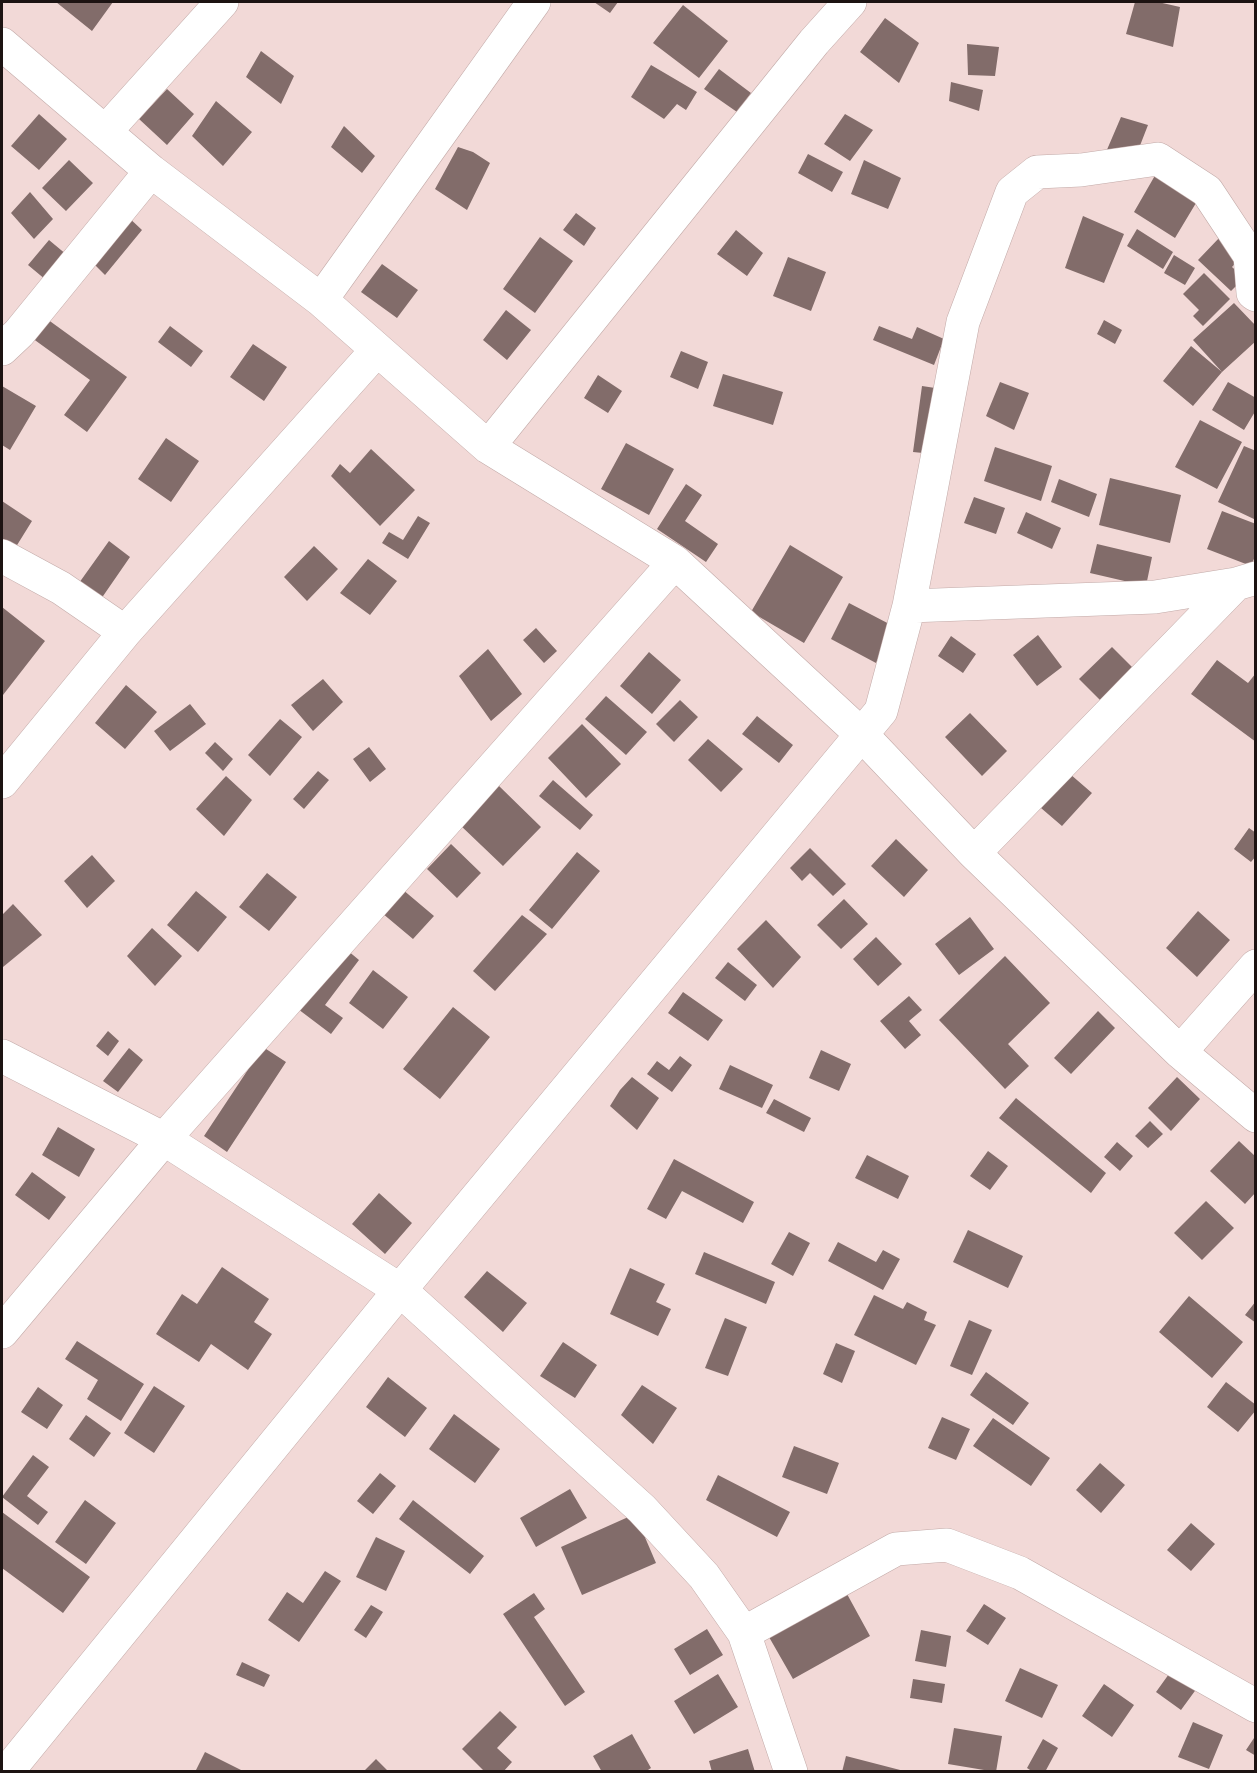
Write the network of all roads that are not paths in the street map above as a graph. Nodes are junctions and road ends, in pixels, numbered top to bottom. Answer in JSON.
{"nodes":[{"id":1,"x":222,"y":2,"type":"edge"},
{"id":2,"x":534,"y":2,"type":"edge"},
{"id":3,"x":850,"y":2,"type":"edge"},
{"id":4,"x":2,"y":44,"type":"edge"},
{"id":5,"x":105,"y":132,"type":"junction"},
{"id":6,"x":151,"y":171,"type":"junction"},
{"id":7,"x":1256,"y":295,"type":"edge"},
{"id":8,"x":321,"y":300,"type":"junction"},
{"id":9,"x":7,"y":332,"type":"edge"},
{"id":10,"x":377,"y":350,"type":"junction"},
{"id":11,"x":488,"y":447,"type":"junction"},
{"id":12,"x":2,"y":556,"type":"edge"},
{"id":13,"x":675,"y":562,"type":"junction"},
{"id":14,"x":1246,"y":581,"type":"edge"},
{"id":15,"x":909,"y":606,"type":"junction"},
{"id":16,"x":125,"y":632,"type":"junction"},
{"id":17,"x":862,"y":735,"type":"junction"},
{"id":18,"x":2,"y":782,"type":"edge"},
{"id":19,"x":974,"y":853,"type":"junction"},
{"id":20,"x":1256,"y":966,"type":"edge"},
{"id":21,"x":1180,"y":1052,"type":"junction"},
{"id":22,"x":2,"y":1056,"type":"edge"},
{"id":23,"x":1256,"y":1116,"type":"edge"},
{"id":24,"x":164,"y":1139,"type":"junction"},
{"id":25,"x":400,"y":1290,"type":"junction"},
{"id":26,"x":2,"y":1332,"type":"edge"},
{"id":27,"x":744,"y":1633,"type":"junction"},
{"id":28,"x":1256,"y":1706,"type":"edge"},
{"id":29,"x":7,"y":1772,"type":"edge"},
{"id":30,"x":791,"y":1772,"type":"edge"}],
"edges":[{"from":1,"to":5,"type":"street"},
{"from":2,"to":8,"type":"street"},
{"from":3,"to":11,"type":"street"},
{"from":4,"to":5,"type":"street"},
{"from":5,"to":6,"type":"street"},
{"from":6,"to":8,"type":"street"},
{"from":6,"to":9,"type":"street"},
{"from":7,"to":15,"type":"street"},
{"from":8,"to":10,"type":"street"},
{"from":10,"to":11,"type":"street"},
{"from":10,"to":16,"type":"street"},
{"from":11,"to":13,"type":"street"},
{"from":12,"to":16,"type":"street"},
{"from":13,"to":17,"type":"street"},
{"from":13,"to":24,"type":"street"},
{"from":14,"to":15,"type":"street"},
{"from":14,"to":19,"type":"street"},
{"from":15,"to":17,"type":"street"},
{"from":16,"to":18,"type":"street"},
{"from":17,"to":19,"type":"street"},
{"from":17,"to":25,"type":"street"},
{"from":19,"to":21,"type":"street"},
{"from":20,"to":21,"type":"street"},
{"from":21,"to":23,"type":"street"},
{"from":22,"to":24,"type":"street"},
{"from":24,"to":25,"type":"street"},
{"from":24,"to":26,"type":"street"},
{"from":25,"to":27,"type":"street"},
{"from":25,"to":29,"type":"street"},
{"from":27,"to":28,"type":"street"},
{"from":27,"to":30,"type":"street"}]}
